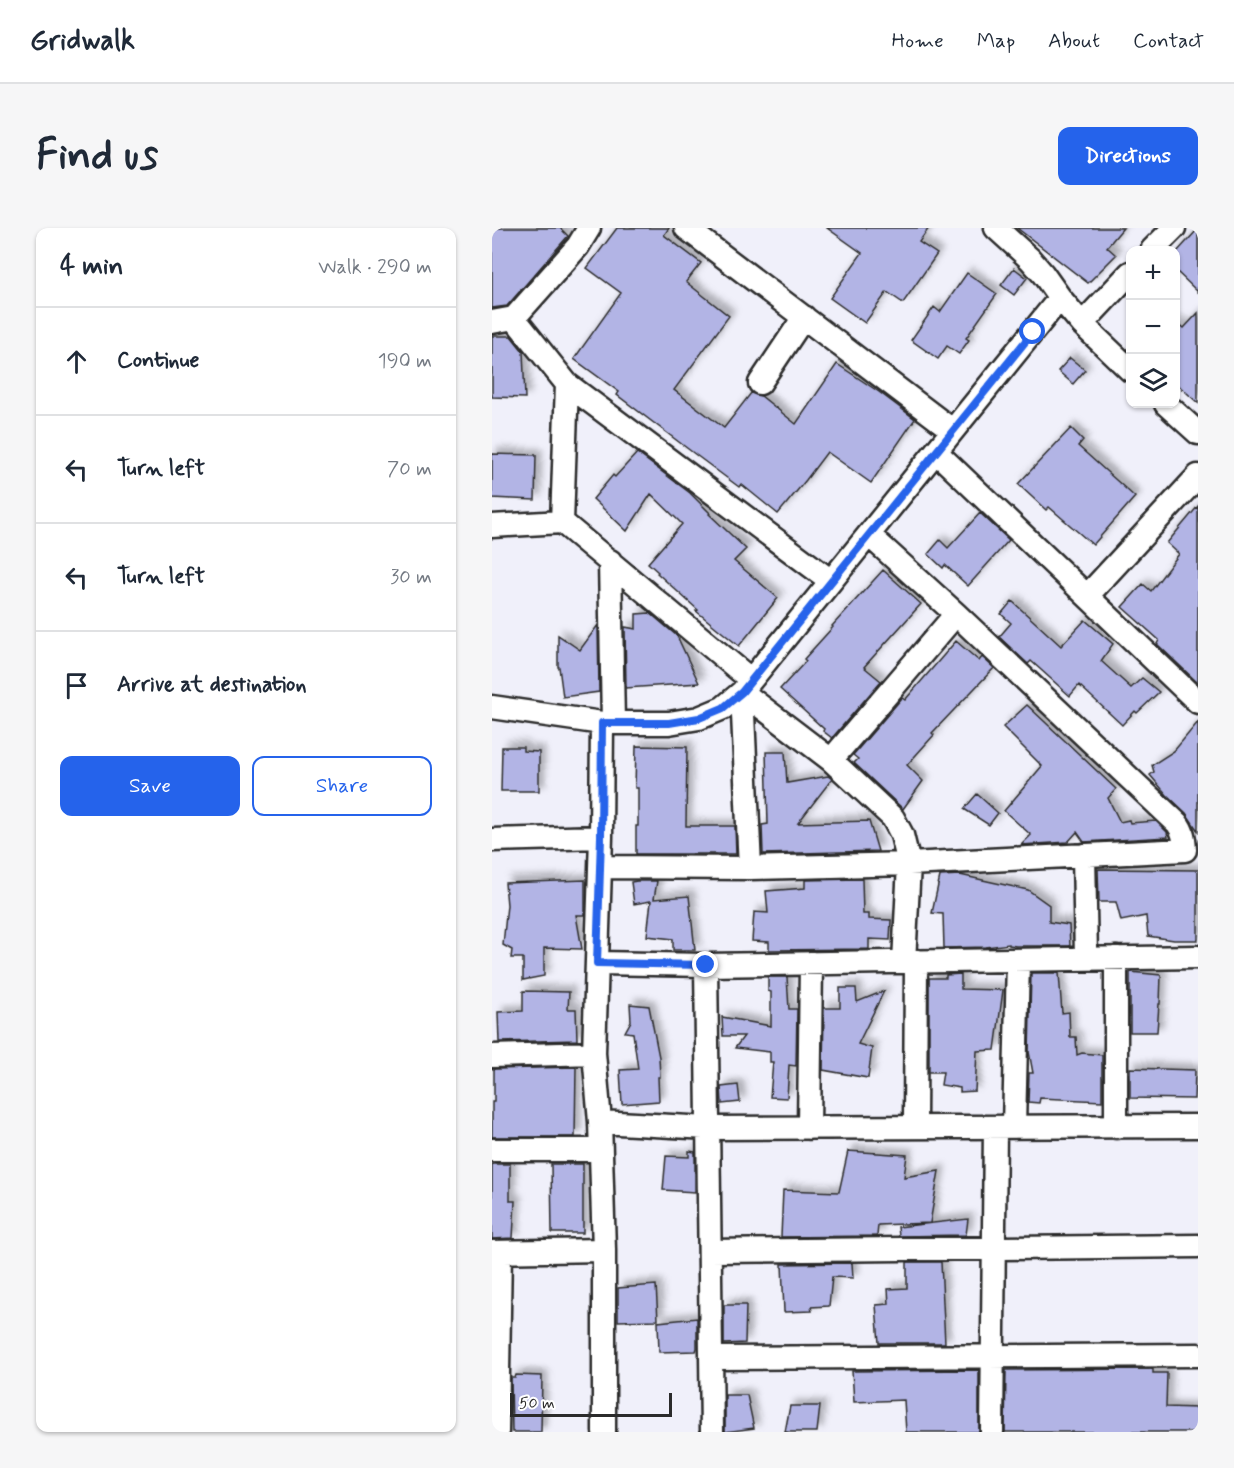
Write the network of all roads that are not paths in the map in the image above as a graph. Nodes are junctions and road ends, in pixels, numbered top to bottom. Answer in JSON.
{"nodes":[{"id":1,"x":589,"y":228,"type":"edge"},
{"id":2,"x":686,"y":228,"type":"edge"},
{"id":3,"x":996,"y":228,"type":"edge"},
{"id":4,"x":1174,"y":228,"type":"edge"},
{"id":5,"x":1156,"y":246,"type":"edge"},
{"id":6,"x":1126,"y":278,"type":"edge"},
{"id":7,"x":1060,"y":298,"type":"junction"},
{"id":8,"x":804,"y":317,"type":"junction"},
{"id":9,"x":503,"y":320,"type":"edge"},
{"id":10,"x":1082,"y":324,"type":"junction"},
{"id":11,"x":1126,"y":365,"type":"edge"},
{"id":12,"x":760,"y":383,"type":"dead end"},
{"id":13,"x":567,"y":384,"type":"junction"},
{"id":14,"x":1170,"y":408,"type":"edge"},
{"id":15,"x":952,"y":430,"type":"junction"},
{"id":16,"x":1198,"y":433,"type":"edge"},
{"id":17,"x":936,"y":452,"type":"junction"},
{"id":18,"x":1198,"y":476,"type":"edge"},
{"id":19,"x":562,"y":522,"type":"junction"},
{"id":20,"x":492,"y":526,"type":"edge"},
{"id":21,"x":869,"y":535,"type":"junction"},
{"id":22,"x":610,"y":561,"type":"junction"},
{"id":23,"x":831,"y":581,"type":"junction"},
{"id":24,"x":1087,"y":596,"type":"junction"},
{"id":25,"x":956,"y":614,"type":"junction"},
{"id":26,"x":746,"y":686,"type":"junction"},
{"id":27,"x":1198,"y":702,"type":"edge"},
{"id":28,"x":492,"y":708,"type":"edge"},
{"id":29,"x":607,"y":723,"type":"junction"},
{"id":30,"x":831,"y":759,"type":"junction"},
{"id":31,"x":601,"y":837,"type":"junction"},
{"id":32,"x":492,"y":840,"type":"edge"},
{"id":33,"x":1192,"y":850,"type":"edge"},
{"id":34,"x":1083,"y":855,"type":"junction"},
{"id":35,"x":909,"y":864,"type":"junction"},
{"id":36,"x":600,"y":867,"type":"junction"},
{"id":37,"x":750,"y":868,"type":"junction"},
{"id":38,"x":1198,"y":957,"type":"edge"},
{"id":39,"x":1086,"y":958,"type":"junction"},
{"id":40,"x":1116,"y":958,"type":"junction"},
{"id":41,"x":1018,"y":960,"type":"junction"},
{"id":42,"x":910,"y":962,"type":"junction"},
{"id":43,"x":597,"y":963,"type":"junction"},
{"id":44,"x":811,"y":963,"type":"junction"},
{"id":45,"x":706,"y":965,"type":"junction"},
{"id":46,"x":594,"y":1053,"type":"junction"},
{"id":47,"x":492,"y":1056,"type":"edge"},
{"id":48,"x":600,"y":1122,"type":"junction"},
{"id":49,"x":1198,"y":1126,"type":"edge"},
{"id":50,"x":915,"y":1127,"type":"junction"},
{"id":51,"x":1004,"y":1127,"type":"junction"},
{"id":52,"x":1116,"y":1127,"type":"junction"},
{"id":53,"x":708,"y":1128,"type":"junction"},
{"id":54,"x":809,"y":1128,"type":"junction"},
{"id":55,"x":492,"y":1150,"type":"edge"},
{"id":56,"x":600,"y":1150,"type":"junction"},
{"id":57,"x":1198,"y":1246,"type":"edge"},
{"id":58,"x":994,"y":1248,"type":"junction"},
{"id":59,"x":604,"y":1250,"type":"junction"},
{"id":60,"x":710,"y":1251,"type":"junction"},
{"id":61,"x":496,"y":1252,"type":"edge"},
{"id":62,"x":1198,"y":1355,"type":"edge"},
{"id":63,"x":993,"y":1357,"type":"junction"},
{"id":64,"x":711,"y":1358,"type":"junction"},
{"id":65,"x":495,"y":1361,"type":"edge"},
{"id":66,"x":497,"y":1432,"type":"edge"},
{"id":67,"x":604,"y":1432,"type":"edge"},
{"id":68,"x":712,"y":1432,"type":"edge"},
{"id":69,"x":992,"y":1432,"type":"edge"}],
"edges":[{"from":1,"to":9,"type":"street"},
{"from":2,"to":8,"type":"street"},
{"from":3,"to":7,"type":"street"},
{"from":4,"to":5,"type":"street"},
{"from":6,"to":10,"type":"street"},
{"from":7,"to":10,"type":"street"},
{"from":7,"to":15,"type":"street"},
{"from":8,"to":12,"type":"street"},
{"from":8,"to":15,"type":"street"},
{"from":9,"to":13,"type":"street"},
{"from":10,"to":11,"type":"street"},
{"from":13,"to":19,"type":"street"},
{"from":13,"to":23,"type":"street"},
{"from":14,"to":16,"type":"street"},
{"from":15,"to":17,"type":"street"},
{"from":17,"to":21,"type":"street"},
{"from":17,"to":24,"type":"street"},
{"from":18,"to":24,"type":"street"},
{"from":19,"to":20,"type":"street"},
{"from":19,"to":22,"type":"street"},
{"from":21,"to":23,"type":"street"},
{"from":21,"to":25,"type":"street"},
{"from":22,"to":26,"type":"street"},
{"from":22,"to":29,"type":"street"},
{"from":23,"to":26,"type":"street"},
{"from":24,"to":27,"type":"street"},
{"from":25,"to":30,"type":"street"},
{"from":25,"to":33,"type":"street"},
{"from":26,"to":29,"type":"street"},
{"from":26,"to":30,"type":"street"},
{"from":26,"to":37,"type":"street"},
{"from":28,"to":29,"type":"street"},
{"from":29,"to":31,"type":"street"},
{"from":30,"to":35,"type":"street"},
{"from":31,"to":32,"type":"street"},
{"from":31,"to":36,"type":"street"},
{"from":33,"to":34,"type":"street"},
{"from":34,"to":35,"type":"street"},
{"from":34,"to":39,"type":"street"},
{"from":35,"to":37,"type":"street"},
{"from":35,"to":42,"type":"street"},
{"from":36,"to":37,"type":"street"},
{"from":36,"to":43,"type":"street"},
{"from":38,"to":40,"type":"street"},
{"from":39,"to":40,"type":"street"},
{"from":39,"to":41,"type":"street"},
{"from":40,"to":52,"type":"street"},
{"from":41,"to":42,"type":"street"},
{"from":41,"to":51,"type":"street"},
{"from":42,"to":44,"type":"street"},
{"from":42,"to":50,"type":"street"},
{"from":43,"to":45,"type":"street"},
{"from":43,"to":46,"type":"street"},
{"from":44,"to":45,"type":"street"},
{"from":44,"to":54,"type":"street"},
{"from":45,"to":53,"type":"street"},
{"from":46,"to":47,"type":"street"},
{"from":46,"to":48,"type":"street"},
{"from":48,"to":53,"type":"street"},
{"from":48,"to":56,"type":"street"},
{"from":49,"to":52,"type":"street"},
{"from":50,"to":51,"type":"street"},
{"from":50,"to":54,"type":"street"},
{"from":51,"to":52,"type":"street"},
{"from":51,"to":58,"type":"street"},
{"from":53,"to":54,"type":"street"},
{"from":53,"to":60,"type":"street"},
{"from":55,"to":56,"type":"street"},
{"from":56,"to":59,"type":"street"},
{"from":57,"to":58,"type":"street"},
{"from":58,"to":60,"type":"street"},
{"from":58,"to":63,"type":"street"},
{"from":59,"to":61,"type":"street"},
{"from":59,"to":67,"type":"street"},
{"from":60,"to":64,"type":"street"},
{"from":61,"to":65,"type":"street"},
{"from":62,"to":63,"type":"street"},
{"from":63,"to":64,"type":"street"},
{"from":63,"to":69,"type":"street"},
{"from":64,"to":68,"type":"street"},
{"from":65,"to":66,"type":"street"}]}
